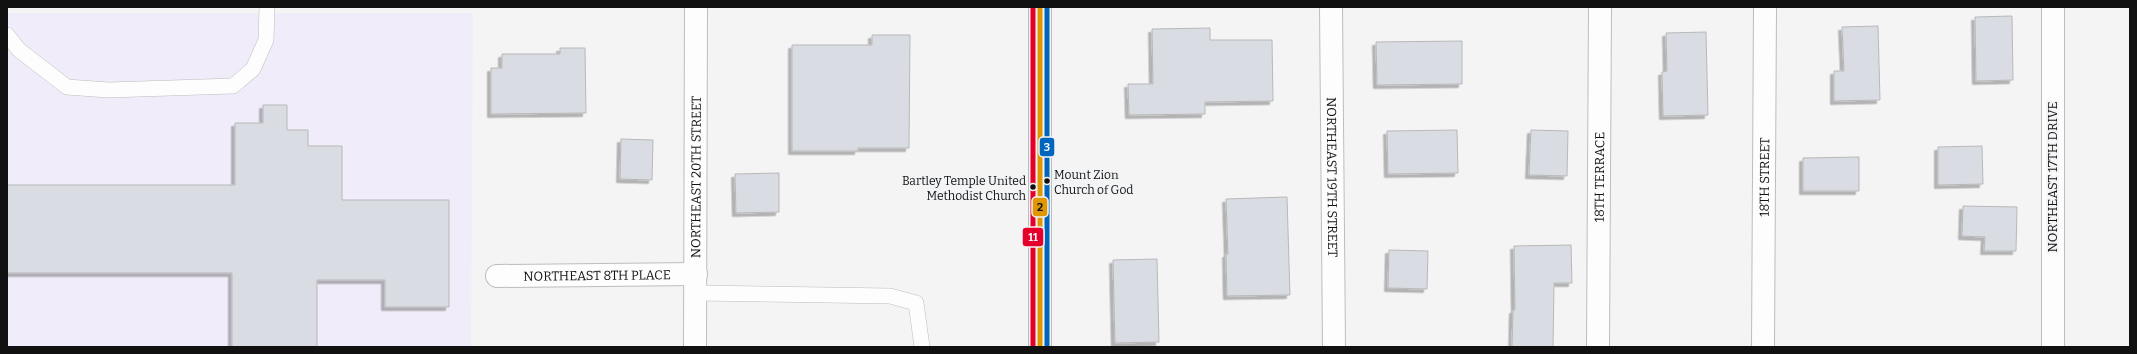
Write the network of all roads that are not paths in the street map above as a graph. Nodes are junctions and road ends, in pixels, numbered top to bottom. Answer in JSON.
{"nodes":[{"id":1,"x":267,"y":7,"type":"edge"},
{"id":2,"x":696,"y":7,"type":"edge"},
{"id":3,"x":1040,"y":7,"type":"edge"},
{"id":4,"x":1330,"y":7,"type":"edge"},
{"id":5,"x":1600,"y":7,"type":"edge"},
{"id":6,"x":1765,"y":7,"type":"edge"},
{"id":7,"x":2053,"y":7,"type":"edge"},
{"id":8,"x":7,"y":35,"type":"edge"},
{"id":9,"x":497,"y":276,"type":"dead end"},
{"id":10,"x":696,"y":283,"type":"junction"},
{"id":11,"x":694,"y":347,"type":"edge"},
{"id":12,"x":922,"y":347,"type":"edge"},
{"id":13,"x":1040,"y":347,"type":"edge"},
{"id":14,"x":1334,"y":347,"type":"edge"},
{"id":15,"x":1598,"y":347,"type":"edge"},
{"id":16,"x":1763,"y":347,"type":"edge"},
{"id":17,"x":2052,"y":347,"type":"edge"}],
"edges":[{"from":1,"to":8,"type":"lane"},
{"from":2,"to":10,"type":"street","name":"NORTHEAST 20TH STREET"},
{"from":3,"to":13,"type":"street"},
{"from":4,"to":14,"type":"street","name":"NORTHEAST 19TH STREET"},
{"from":5,"to":15,"type":"street","name":"18TH TERRACE"},
{"from":6,"to":16,"type":"street","name":"18TH STREET"},
{"from":7,"to":17,"type":"street","name":"NORTHEAST 17TH DRIVE"},
{"from":9,"to":10,"type":"street","name":"NORTHEAST 8TH PLACE"},
{"from":10,"to":11,"type":"street","name":"NORTHEAST 20TH STREET"},
{"from":10,"to":12,"type":"lane"}]}
